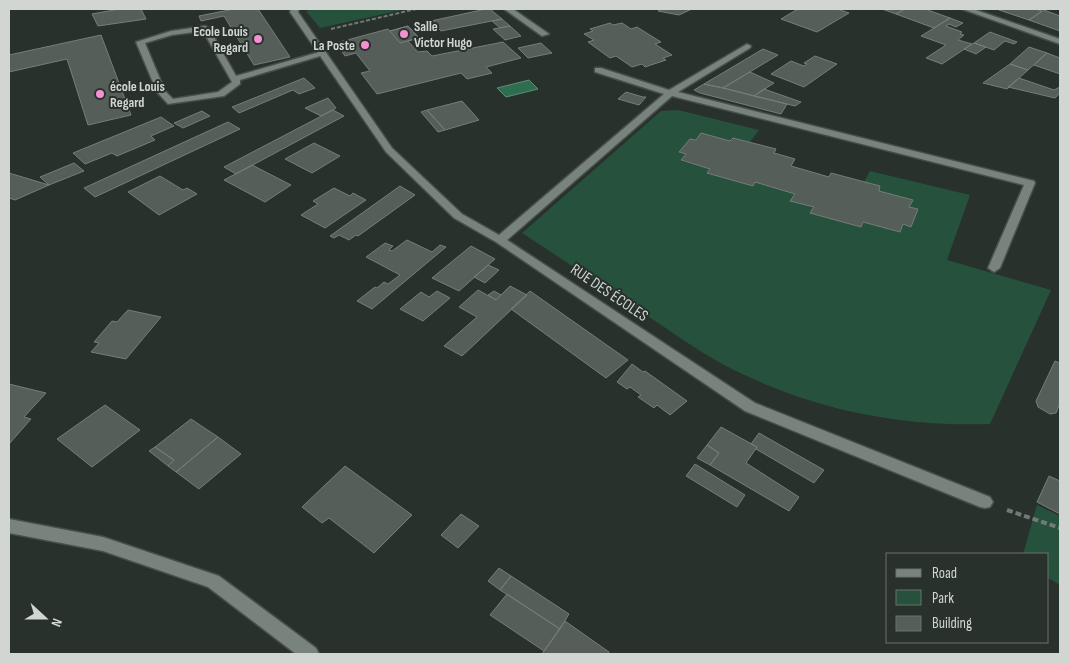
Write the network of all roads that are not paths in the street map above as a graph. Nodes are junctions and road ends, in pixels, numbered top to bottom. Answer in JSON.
{"nodes":[{"id":1,"x":294,"y":9,"type":"edge"},
{"id":2,"x":508,"y":9,"type":"edge"},
{"id":3,"x":966,"y":9,"type":"edge"},
{"id":4,"x":545,"y":34,"type":"dead end"},
{"id":5,"x":1060,"y":42,"type":"edge"},
{"id":6,"x":747,"y":46,"type":"dead end"},
{"id":7,"x":323,"y":54,"type":"junction"},
{"id":8,"x":598,"y":70,"type":"dead end"},
{"id":9,"x":234,"y":79,"type":"junction"},
{"id":10,"x":670,"y":93,"type":"junction"},
{"id":11,"x":500,"y":240,"type":"junction"},
{"id":12,"x":994,"y":268,"type":"dead end"},
{"id":13,"x":985,"y":502,"type":"road end"},
{"id":14,"x":9,"y":526,"type":"edge"},
{"id":15,"x":310,"y":654,"type":"edge"}],
"edges":[{"from":1,"to":7,"type":"street","name":"RUE DES ÉCOLES"},
{"from":2,"to":4,"type":"street"},
{"from":3,"to":5,"type":"street"},
{"from":6,"to":10,"type":"street"},
{"from":7,"to":9,"type":"street"},
{"from":7,"to":11,"type":"street","name":"RUE DES ÉCOLES"},
{"from":8,"to":10,"type":"street"},
{"from":9,"to":9,"type":"street"},
{"from":10,"to":11,"type":"street"},
{"from":10,"to":12,"type":"street"},
{"from":11,"to":13,"type":"street","name":"RUE DES ÉCOLES"},
{"from":14,"to":15,"type":"street"}]}
